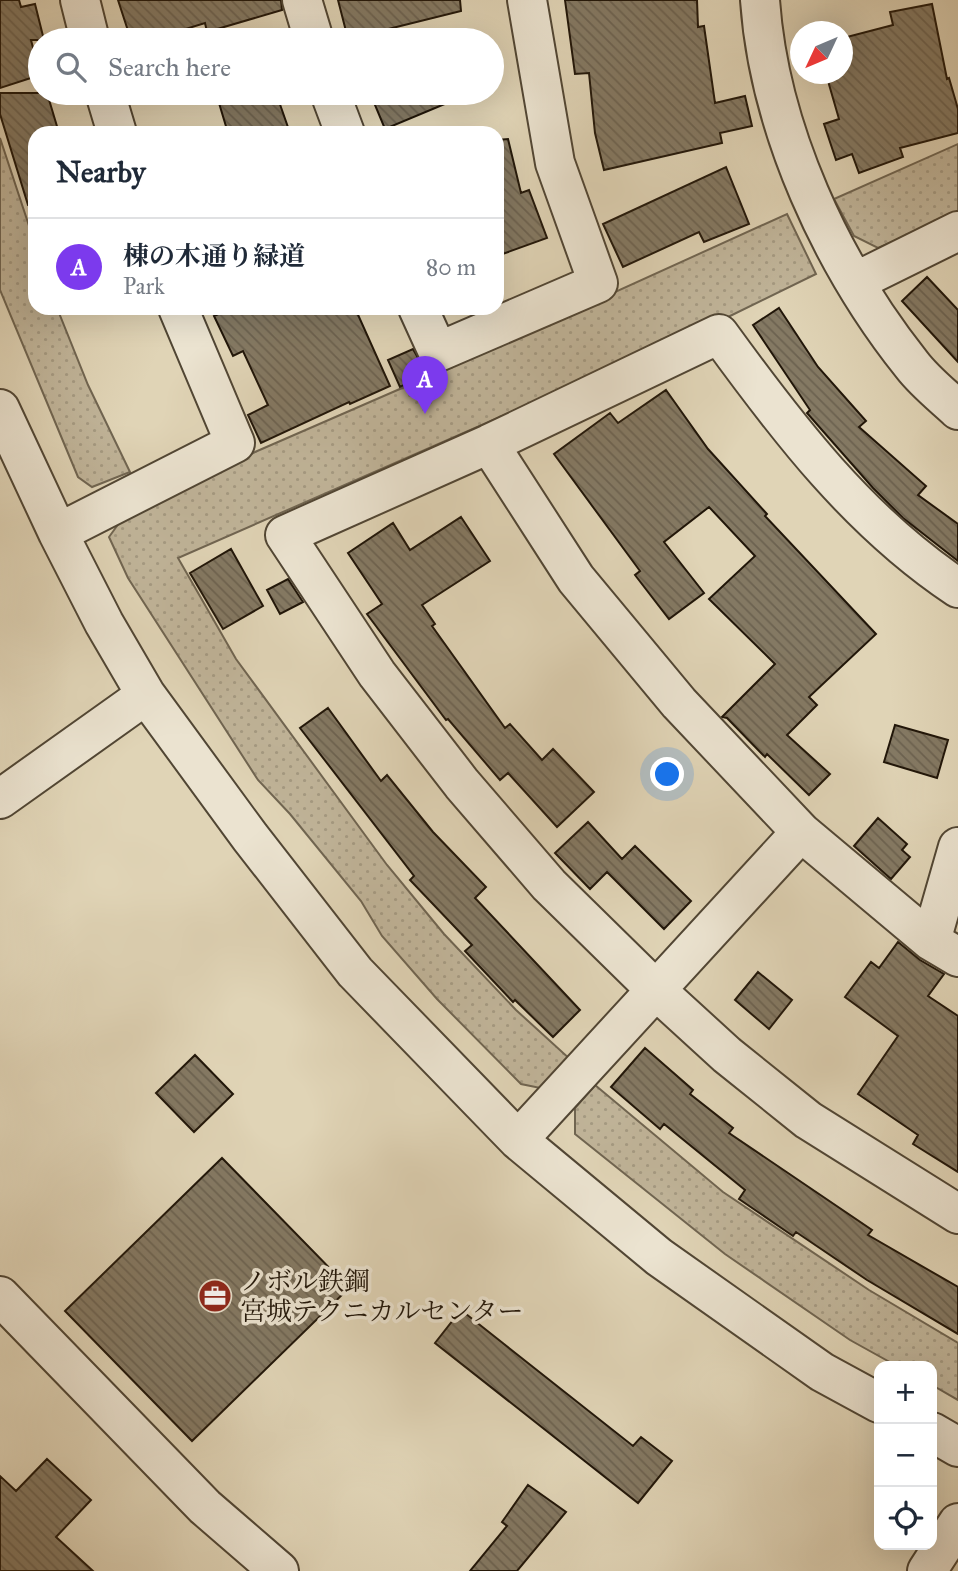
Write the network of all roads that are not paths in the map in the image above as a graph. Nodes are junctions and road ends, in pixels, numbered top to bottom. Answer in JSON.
{"nodes":[{"id":1,"x":80,"y":0,"type":"edge"},
{"id":2,"x":302,"y":0,"type":"edge"},
{"id":3,"x":527,"y":0,"type":"edge"},
{"id":4,"x":760,"y":0,"type":"edge"},
{"id":5,"x":87,"y":28,"type":"edge"},
{"id":6,"x":310,"y":28,"type":"edge"},
{"id":7,"x":109,"y":105,"type":"edge"},
{"id":8,"x":334,"y":105,"type":"edge"},
{"id":9,"x":115,"y":126,"type":"edge"},
{"id":10,"x":342,"y":126,"type":"edge"},
{"id":11,"x":958,"y":231,"type":"edge"},
{"id":12,"x":855,"y":282,"type":"junction"},
{"id":13,"x":181,"y":315,"type":"edge"},
{"id":14,"x":421,"y":315,"type":"edge"},
{"id":15,"x":0,"y":408,"type":"edge"},
{"id":16,"x":958,"y":410,"type":"edge"},
{"id":17,"x":489,"y":444,"type":"junction"},
{"id":18,"x":58,"y":533,"type":"junction"},
{"id":19,"x":958,"y":588,"type":"edge"},
{"id":20,"x":146,"y":695,"type":"junction"},
{"id":21,"x":0,"y":799,"type":"edge"},
{"id":22,"x":801,"y":832,"type":"junction"},
{"id":23,"x":958,"y":847,"type":"edge"},
{"id":24,"x":944,"y":949,"type":"edge"},
{"id":25,"x":657,"y":991,"type":"junction"},
{"id":26,"x":518,"y":1140,"type":"junction"},
{"id":27,"x":958,"y":1214,"type":"edge"},
{"id":28,"x":0,"y":1296,"type":"edge"},
{"id":29,"x":874,"y":1400,"type":"edge"},
{"id":30,"x":937,"y":1435,"type":"edge"},
{"id":31,"x":958,"y":1447,"type":"edge"},
{"id":32,"x":958,"y":1523,"type":"edge"},
{"id":33,"x":279,"y":1571,"type":"edge"},
{"id":34,"x":927,"y":1571,"type":"edge"}],
"edges":[{"from":1,"to":5,"type":"street"},
{"from":2,"to":6,"type":"street"},
{"from":3,"to":14,"type":"street"},
{"from":4,"to":12,"type":"street"},
{"from":7,"to":9,"type":"street"},
{"from":8,"to":10,"type":"street"},
{"from":11,"to":12,"type":"street"},
{"from":12,"to":16,"type":"street"},
{"from":13,"to":18,"type":"street"},
{"from":15,"to":18,"type":"street"},
{"from":17,"to":19,"type":"street"},
{"from":17,"to":22,"type":"street"},
{"from":17,"to":25,"type":"street"},
{"from":18,"to":20,"type":"street"},
{"from":20,"to":21,"type":"street"},
{"from":20,"to":26,"type":"street"},
{"from":22,"to":24,"type":"street"},
{"from":22,"to":25,"type":"street"},
{"from":23,"to":24,"type":"street"},
{"from":25,"to":26,"type":"street"},
{"from":25,"to":27,"type":"street"},
{"from":26,"to":29,"type":"street"},
{"from":28,"to":33,"type":"street"},
{"from":30,"to":31,"type":"street"},
{"from":32,"to":34,"type":"street"}]}
